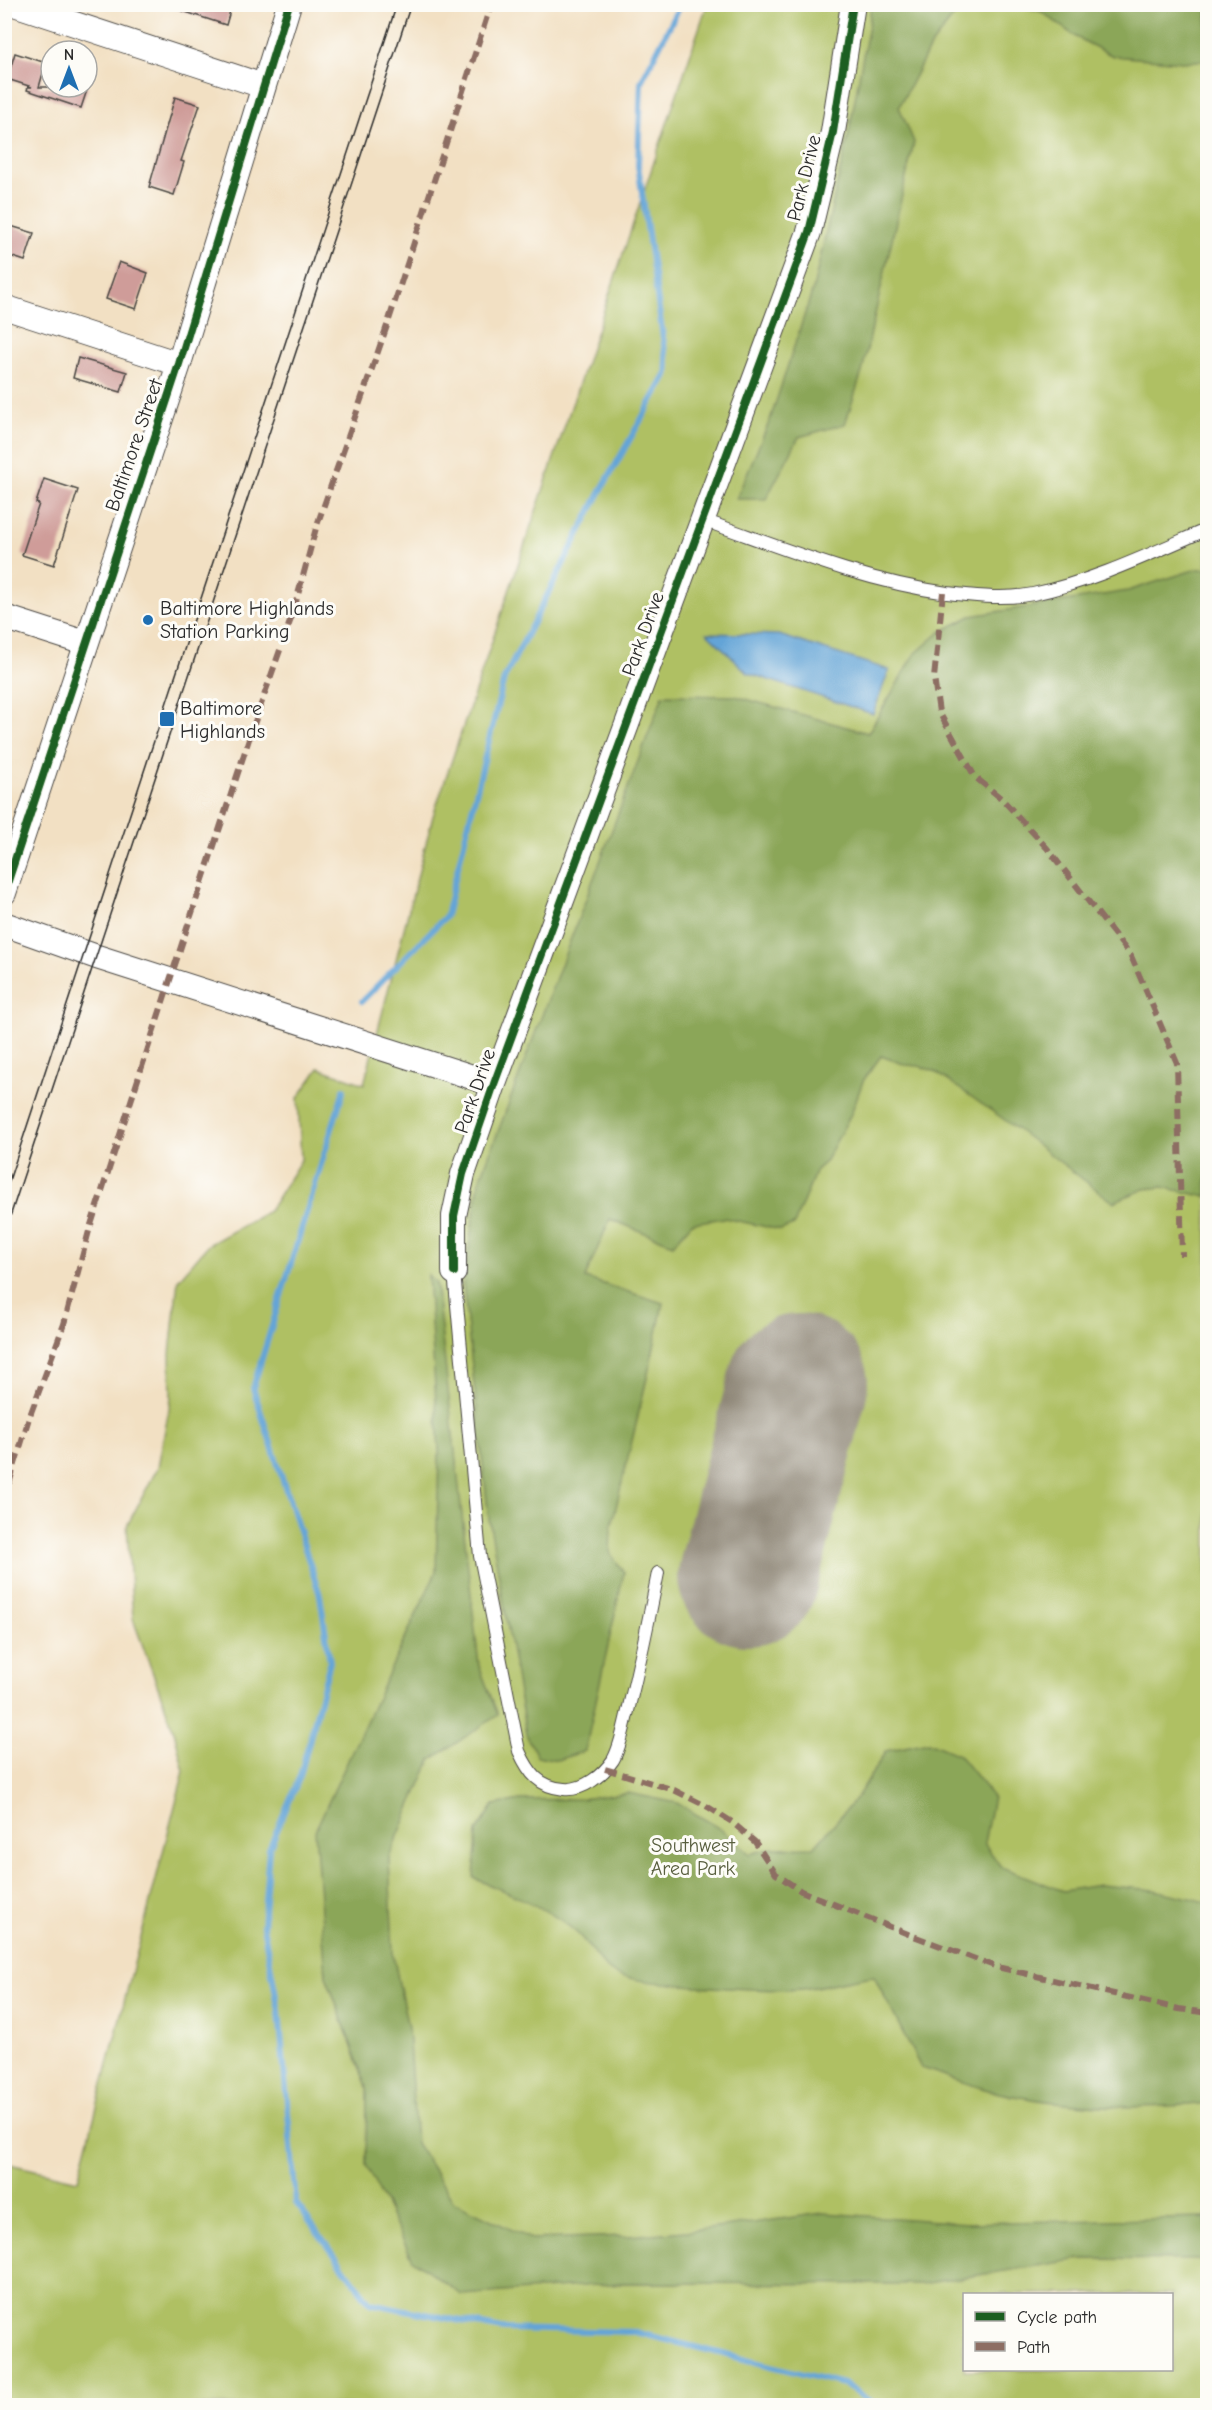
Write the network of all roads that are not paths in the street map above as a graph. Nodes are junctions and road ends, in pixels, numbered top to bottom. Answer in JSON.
{"nodes":[{"id":1,"x":14,"y":4,"type":"edge"},
{"id":2,"x":289,"y":4,"type":"edge"},
{"id":3,"x":853,"y":4,"type":"edge"},
{"id":4,"x":263,"y":86,"type":"junction"},
{"id":5,"x":4,"y":307,"type":"edge"},
{"id":6,"x":179,"y":364,"type":"junction"},
{"id":7,"x":703,"y":520,"type":"junction"},
{"id":8,"x":1208,"y":529,"type":"edge"},
{"id":9,"x":4,"y":616,"type":"edge"},
{"id":10,"x":85,"y":643,"type":"junction"},
{"id":11,"x":4,"y":893,"type":"edge"},
{"id":12,"x":4,"y":924,"type":"edge"},
{"id":13,"x":494,"y":1084,"type":"junction"},
{"id":14,"x":454,"y":1272,"type":"joint"},
{"id":15,"x":658,"y":1573,"type":"dead end"}],
"edges":[{"from":1,"to":4,"type":"street"},
{"from":2,"to":4,"type":"street","name":"Baltimore Street"},
{"from":3,"to":7,"type":"street","name":"Park Drive"},
{"from":4,"to":6,"type":"street","name":"Baltimore Street"},
{"from":5,"to":6,"type":"street"},
{"from":6,"to":10,"type":"street","name":"Baltimore Street"},
{"from":7,"to":8,"type":"lane"},
{"from":7,"to":13,"type":"street","name":"Park Drive"},
{"from":9,"to":10,"type":"street"},
{"from":10,"to":11,"type":"street","name":"Baltimore Street"},
{"from":12,"to":13,"type":"street","name":"Park Drive"},
{"from":13,"to":14,"type":"street","name":"Park Drive"},
{"from":14,"to":15,"type":"lane"}]}
